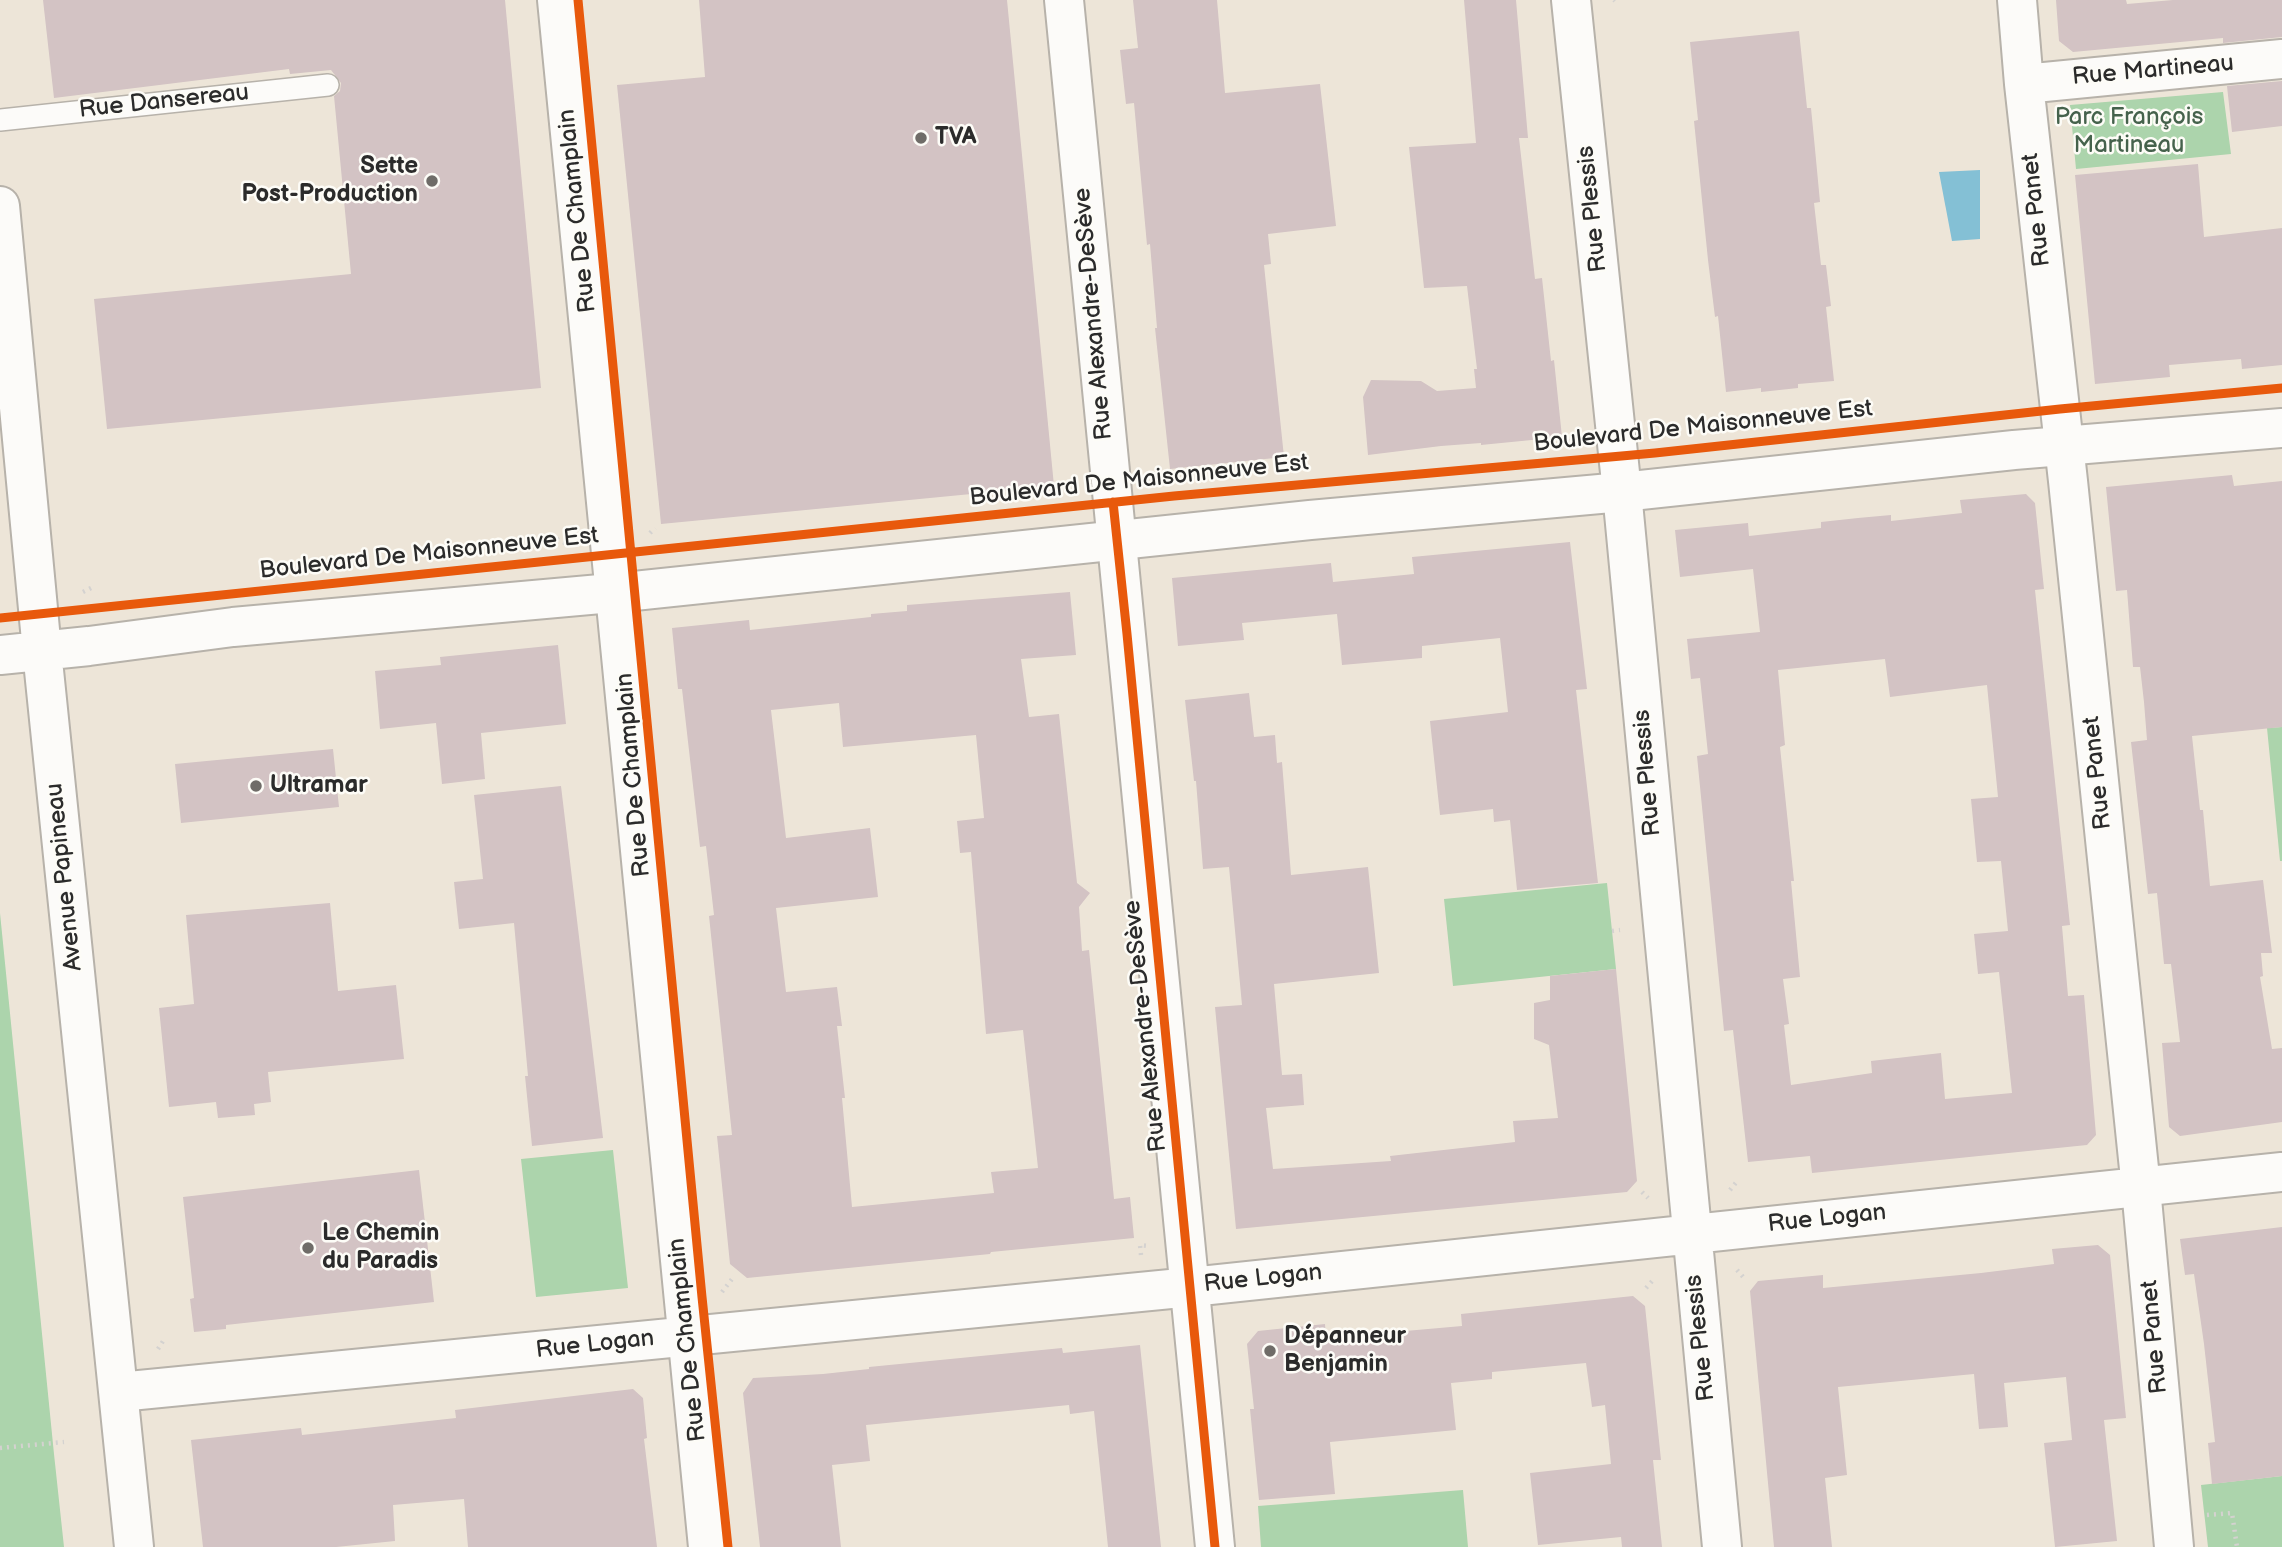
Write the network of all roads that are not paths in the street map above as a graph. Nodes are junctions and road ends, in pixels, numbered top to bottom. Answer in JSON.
{"nodes":[{"id":1,"x":557,"y":0,"type":"edge"},
{"id":2,"x":1065,"y":0,"type":"edge"},
{"id":3,"x":1571,"y":0,"type":"edge"},
{"id":4,"x":2017,"y":0,"type":"edge"},
{"id":5,"x":2282,"y":59,"type":"edge"},
{"id":6,"x":2024,"y":84,"type":"junction"},
{"id":7,"x":328,"y":85,"type":"dead end"},
{"id":8,"x":0,"y":120,"type":"edge"},
{"id":9,"x":0,"y":206,"type":"edge"},
{"id":10,"x":2282,"y":428,"type":"edge"},
{"id":11,"x":2063,"y":446,"type":"junction"},
{"id":12,"x":1622,"y":492,"type":"junction"},
{"id":13,"x":1118,"y":541,"type":"junction"},
{"id":14,"x":614,"y":593,"type":"junction"},
{"id":15,"x":42,"y":650,"type":"junction"},
{"id":16,"x":0,"y":655,"type":"edge"},
{"id":17,"x":2282,"y":1172,"type":"edge"},
{"id":18,"x":2141,"y":1188,"type":"junction"},
{"id":19,"x":1691,"y":1234,"type":"junction"},
{"id":20,"x":1191,"y":1287,"type":"junction"},
{"id":21,"x":688,"y":1336,"type":"junction"},
{"id":22,"x":119,"y":1392,"type":"junction"},
{"id":23,"x":134,"y":1547,"type":"edge"},
{"id":24,"x":708,"y":1547,"type":"edge"},
{"id":25,"x":1215,"y":1547,"type":"edge"},
{"id":26,"x":1722,"y":1547,"type":"edge"},
{"id":27,"x":2174,"y":1547,"type":"edge"}],
"edges":[{"from":1,"to":14,"type":"street","name":"Rue De Champlain"},
{"from":2,"to":13,"type":"street","name":"Rue Alexandre-DeSève"},
{"from":3,"to":12,"type":"street","name":"Rue Plessis"},
{"from":4,"to":6,"type":"street","name":"Rue Panet"},
{"from":5,"to":6,"type":"street","name":"Rue Martineau"},
{"from":6,"to":11,"type":"street","name":"Rue Panet"},
{"from":7,"to":8,"type":"lane","name":"Rue Dansereau"},
{"from":9,"to":15,"type":"street","name":"Avenue Papineau"},
{"from":10,"to":11,"type":"street"},
{"from":11,"to":12,"type":"street"},
{"from":11,"to":18,"type":"street","name":"Rue Panet"},
{"from":12,"to":13,"type":"street"},
{"from":12,"to":19,"type":"street","name":"Rue Plessis"},
{"from":13,"to":14,"type":"street"},
{"from":13,"to":20,"type":"street","name":"Rue Alexandre-DeSève"},
{"from":14,"to":15,"type":"street"},
{"from":14,"to":21,"type":"street","name":"Rue De Champlain"},
{"from":15,"to":16,"type":"street"},
{"from":15,"to":22,"type":"street","name":"Avenue Papineau"},
{"from":17,"to":18,"type":"street","name":"Rue Logan"},
{"from":18,"to":19,"type":"street","name":"Rue Logan"},
{"from":18,"to":27,"type":"street","name":"Rue Panet"},
{"from":19,"to":20,"type":"street","name":"Rue Logan"},
{"from":19,"to":26,"type":"street","name":"Rue Plessis"},
{"from":20,"to":21,"type":"street","name":"Rue Logan"},
{"from":20,"to":25,"type":"street","name":"Rue Alexandre-DeSève"},
{"from":21,"to":22,"type":"street","name":"Rue Logan"},
{"from":21,"to":24,"type":"street","name":"Rue De Champlain"},
{"from":22,"to":23,"type":"street","name":"Avenue Papineau"}]}
